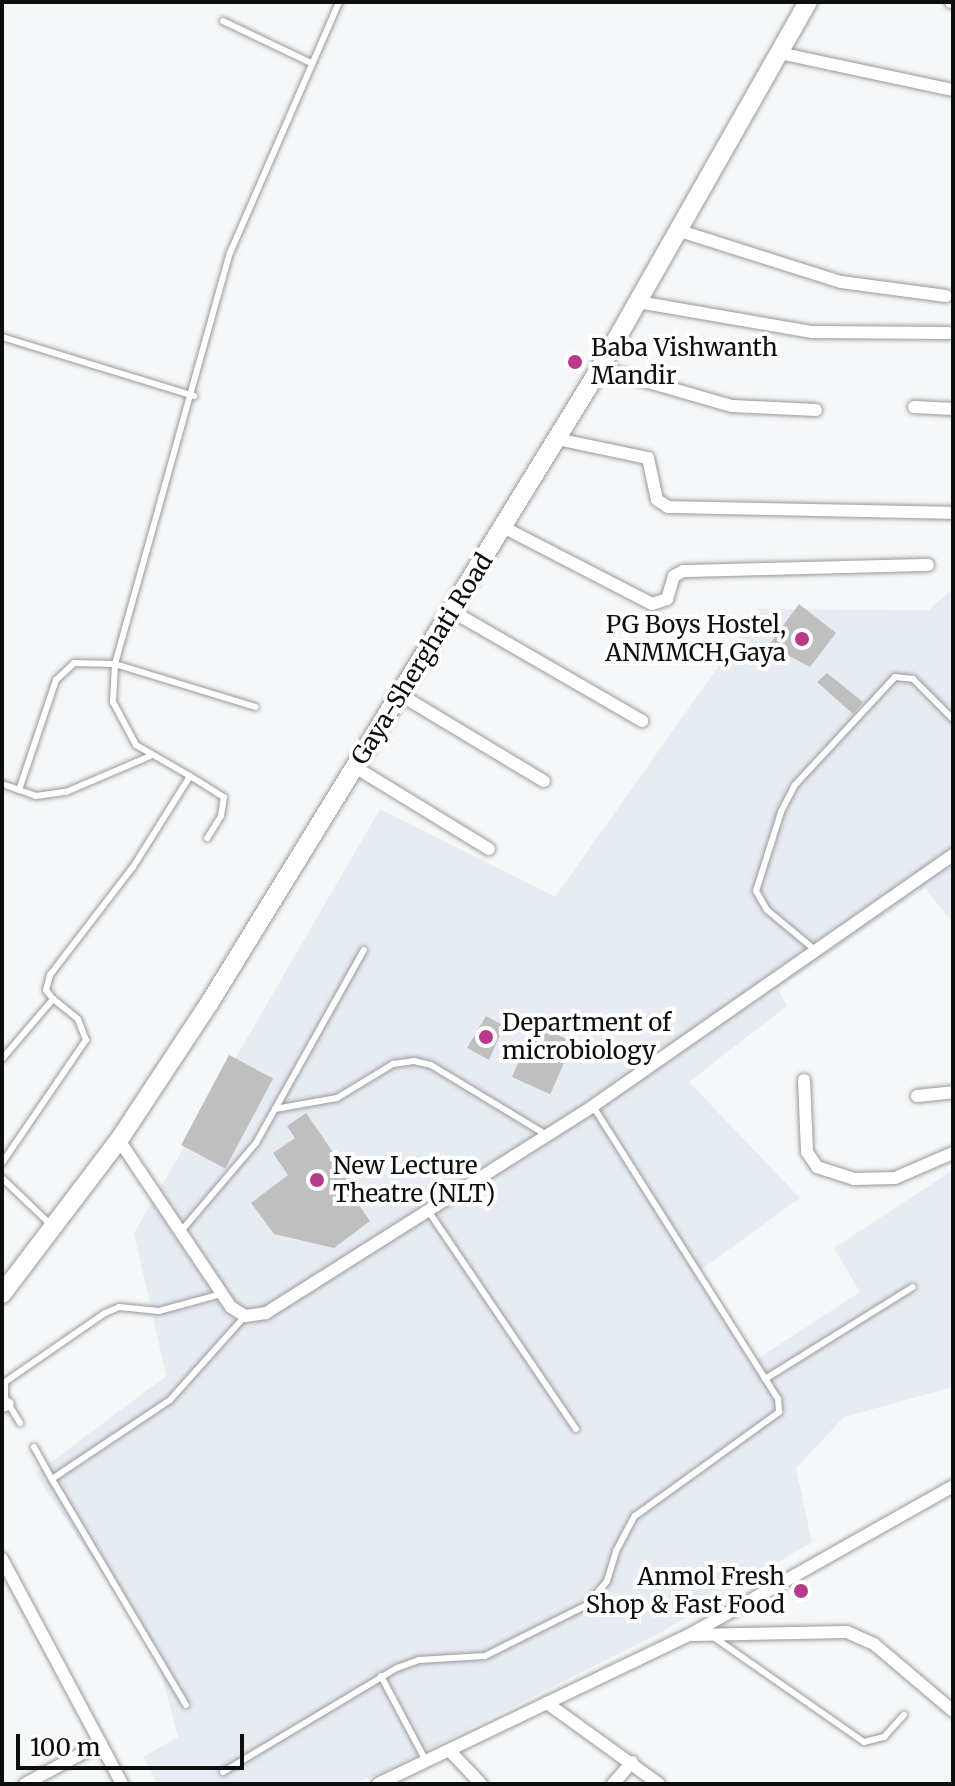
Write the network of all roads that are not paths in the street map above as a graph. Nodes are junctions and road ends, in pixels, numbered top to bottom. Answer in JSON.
{"nodes":[{"id":1,"x":339,"y":2,"type":"edge"},
{"id":2,"x":808,"y":2,"type":"edge"},
{"id":3,"x":223,"y":21,"type":"dead end"},
{"id":4,"x":779,"y":53,"type":"junction"},
{"id":5,"x":311,"y":63,"type":"junction"},
{"id":6,"x":953,"y":90,"type":"edge"},
{"id":7,"x":680,"y":231,"type":"junction"},
{"id":8,"x":946,"y":296,"type":"dead end"},
{"id":9,"x":638,"y":302,"type":"junction"},
{"id":10,"x":949,"y":333,"type":"dead end"},
{"id":11,"x":2,"y":337,"type":"edge"},
{"id":12,"x":600,"y":368,"type":"junction"},
{"id":13,"x":194,"y":396,"type":"junction"},
{"id":14,"x":914,"y":407,"type":"dead end"},
{"id":15,"x":953,"y":409,"type":"edge"},
{"id":16,"x":816,"y":410,"type":"dead end"},
{"id":17,"x":557,"y":439,"type":"junction"},
{"id":18,"x":953,"y":513,"type":"edge"},
{"id":19,"x":503,"y":527,"type":"junction"},
{"id":20,"x":928,"y":565,"type":"dead end"},
{"id":21,"x":450,"y":610,"type":"junction"},
{"id":22,"x":115,"y":664,"type":"junction"},
{"id":23,"x":399,"y":694,"type":"junction"},
{"id":24,"x":256,"y":707,"type":"dead end"},
{"id":25,"x":953,"y":719,"type":"edge"},
{"id":26,"x":642,"y":721,"type":"dead end"},
{"id":27,"x":150,"y":756,"type":"junction"},
{"id":28,"x":355,"y":767,"type":"junction"},
{"id":29,"x":190,"y":776,"type":"junction"},
{"id":30,"x":544,"y":781,"type":"dead end"},
{"id":31,"x":2,"y":784,"type":"edge"},
{"id":32,"x":19,"y":790,"type":"junction"},
{"id":33,"x":207,"y":838,"type":"dead end"},
{"id":34,"x":489,"y":849,"type":"dead end"},
{"id":35,"x":953,"y":855,"type":"edge"},
{"id":36,"x":814,"y":949,"type":"junction"},
{"id":37,"x":364,"y":950,"type":"dead end"},
{"id":38,"x":53,"y":999,"type":"junction"},
{"id":39,"x":2,"y":1059,"type":"edge"},
{"id":40,"x":804,"y":1080,"type":"dead end"},
{"id":41,"x":953,"y":1092,"type":"edge"},
{"id":42,"x":917,"y":1096,"type":"dead end"},
{"id":43,"x":593,"y":1106,"type":"junction"},
{"id":44,"x":275,"y":1109,"type":"junction"},
{"id":45,"x":547,"y":1135,"type":"junction"},
{"id":46,"x":119,"y":1140,"type":"junction"},
{"id":47,"x":953,"y":1153,"type":"edge"},
{"id":48,"x":2,"y":1163,"type":"edge"},
{"id":49,"x":2,"y":1178,"type":"edge"},
{"id":50,"x":429,"y":1212,"type":"junction"},
{"id":51,"x":55,"y":1229,"type":"junction"},
{"id":52,"x":182,"y":1230,"type":"junction"},
{"id":53,"x":913,"y":1287,"type":"dead end"},
{"id":54,"x":2,"y":1294,"type":"edge"},
{"id":55,"x":221,"y":1294,"type":"junction"},
{"id":56,"x":245,"y":1316,"type":"junction"},
{"id":57,"x":765,"y":1379,"type":"junction"},
{"id":58,"x":5,"y":1405,"type":"edge"},
{"id":59,"x":20,"y":1423,"type":"dead end"},
{"id":60,"x":576,"y":1429,"type":"dead end"},
{"id":61,"x":34,"y":1447,"type":"dead end"},
{"id":62,"x":52,"y":1479,"type":"junction"},
{"id":63,"x":953,"y":1486,"type":"edge"},
{"id":64,"x":2,"y":1559,"type":"edge"},
{"id":65,"x":710,"y":1634,"type":"junction"},
{"id":66,"x":689,"y":1635,"type":"junction"},
{"id":67,"x":381,"y":1676,"type":"junction"},
{"id":68,"x":547,"y":1703,"type":"junction"},
{"id":69,"x":186,"y":1705,"type":"dead end"},
{"id":70,"x":953,"y":1711,"type":"edge"},
{"id":71,"x":904,"y":1715,"type":"dead end"},
{"id":72,"x":101,"y":1743,"type":"junction"},
{"id":73,"x":449,"y":1750,"type":"junction"},
{"id":74,"x":426,"y":1761,"type":"junction"},
{"id":75,"x":632,"y":1762,"type":"junction"},
{"id":76,"x":223,"y":1772,"type":"dead end"},
{"id":77,"x":25,"y":1784,"type":"edge"},
{"id":78,"x":122,"y":1784,"type":"edge"},
{"id":79,"x":378,"y":1784,"type":"edge"},
{"id":80,"x":481,"y":1784,"type":"edge"},
{"id":81,"x":613,"y":1784,"type":"edge"},
{"id":82,"x":659,"y":1784,"type":"edge"}],
"edges":[{"from":1,"to":5,"type":"lane"},
{"from":2,"to":4,"type":"main road","name":"Gaya-Sherghati Road"},
{"from":3,"to":5,"type":"lane"},
{"from":4,"to":6,"type":"street"},
{"from":4,"to":7,"type":"main road","name":"Gaya-Sherghati Road"},
{"from":5,"to":13,"type":"lane"},
{"from":7,"to":8,"type":"street"},
{"from":7,"to":9,"type":"main road","name":"Gaya-Sherghati Road"},
{"from":9,"to":10,"type":"street"},
{"from":9,"to":12,"type":"main road","name":"Gaya-Sherghati Road"},
{"from":11,"to":13,"type":"lane"},
{"from":12,"to":16,"type":"street"},
{"from":12,"to":17,"type":"main road","name":"Gaya-Sherghati Road"},
{"from":13,"to":22,"type":"lane"},
{"from":14,"to":15,"type":"street"},
{"from":17,"to":18,"type":"street"},
{"from":17,"to":19,"type":"main road","name":"Gaya-Sherghati Road"},
{"from":19,"to":20,"type":"street"},
{"from":19,"to":21,"type":"main road","name":"Gaya-Sherghati Road"},
{"from":21,"to":23,"type":"main road","name":"Gaya-Sherghati Road"},
{"from":21,"to":26,"type":"street"},
{"from":22,"to":24,"type":"lane"},
{"from":22,"to":27,"type":"lane"},
{"from":22,"to":32,"type":"lane"},
{"from":23,"to":28,"type":"main road","name":"Gaya-Sherghati Road"},
{"from":23,"to":30,"type":"street"},
{"from":25,"to":36,"type":"lane"},
{"from":27,"to":29,"type":"lane"},
{"from":27,"to":32,"type":"lane"},
{"from":28,"to":34,"type":"street"},
{"from":28,"to":46,"type":"main road","name":"Gaya-Sherghati Road"},
{"from":29,"to":33,"type":"lane"},
{"from":29,"to":38,"type":"lane"},
{"from":31,"to":32,"type":"lane"},
{"from":35,"to":36,"type":"street"},
{"from":36,"to":43,"type":"street"},
{"from":37,"to":44,"type":"lane"},
{"from":38,"to":39,"type":"lane"},
{"from":38,"to":48,"type":"lane"},
{"from":40,"to":47,"type":"street"},
{"from":41,"to":42,"type":"street"},
{"from":43,"to":45,"type":"street"},
{"from":43,"to":57,"type":"lane"},
{"from":44,"to":45,"type":"lane"},
{"from":44,"to":52,"type":"lane"},
{"from":45,"to":50,"type":"street"},
{"from":46,"to":51,"type":"main road","name":"Gaya-Sherghati Road"},
{"from":46,"to":52,"type":"street"},
{"from":49,"to":51,"type":"lane"},
{"from":50,"to":56,"type":"street"},
{"from":50,"to":60,"type":"lane"},
{"from":51,"to":54,"type":"main road","name":"Gaya-Sherghati Road"},
{"from":52,"to":55,"type":"street"},
{"from":53,"to":57,"type":"lane"},
{"from":55,"to":56,"type":"street"},
{"from":55,"to":58,"type":"lane"},
{"from":56,"to":62,"type":"lane"},
{"from":57,"to":67,"type":"lane"},
{"from":58,"to":59,"type":"lane"},
{"from":61,"to":62,"type":"lane"},
{"from":62,"to":69,"type":"lane"},
{"from":63,"to":66,"type":"street"},
{"from":64,"to":72,"type":"street"},
{"from":65,"to":66,"type":"street"},
{"from":65,"to":70,"type":"street"},
{"from":65,"to":71,"type":"lane"},
{"from":66,"to":68,"type":"street"},
{"from":67,"to":74,"type":"lane"},
{"from":67,"to":76,"type":"lane"},
{"from":68,"to":73,"type":"street"},
{"from":68,"to":75,"type":"street"},
{"from":72,"to":77,"type":"street"},
{"from":72,"to":78,"type":"street"},
{"from":73,"to":74,"type":"street"},
{"from":73,"to":80,"type":"street"},
{"from":74,"to":79,"type":"street"},
{"from":75,"to":81,"type":"street"},
{"from":75,"to":82,"type":"street"}]}
